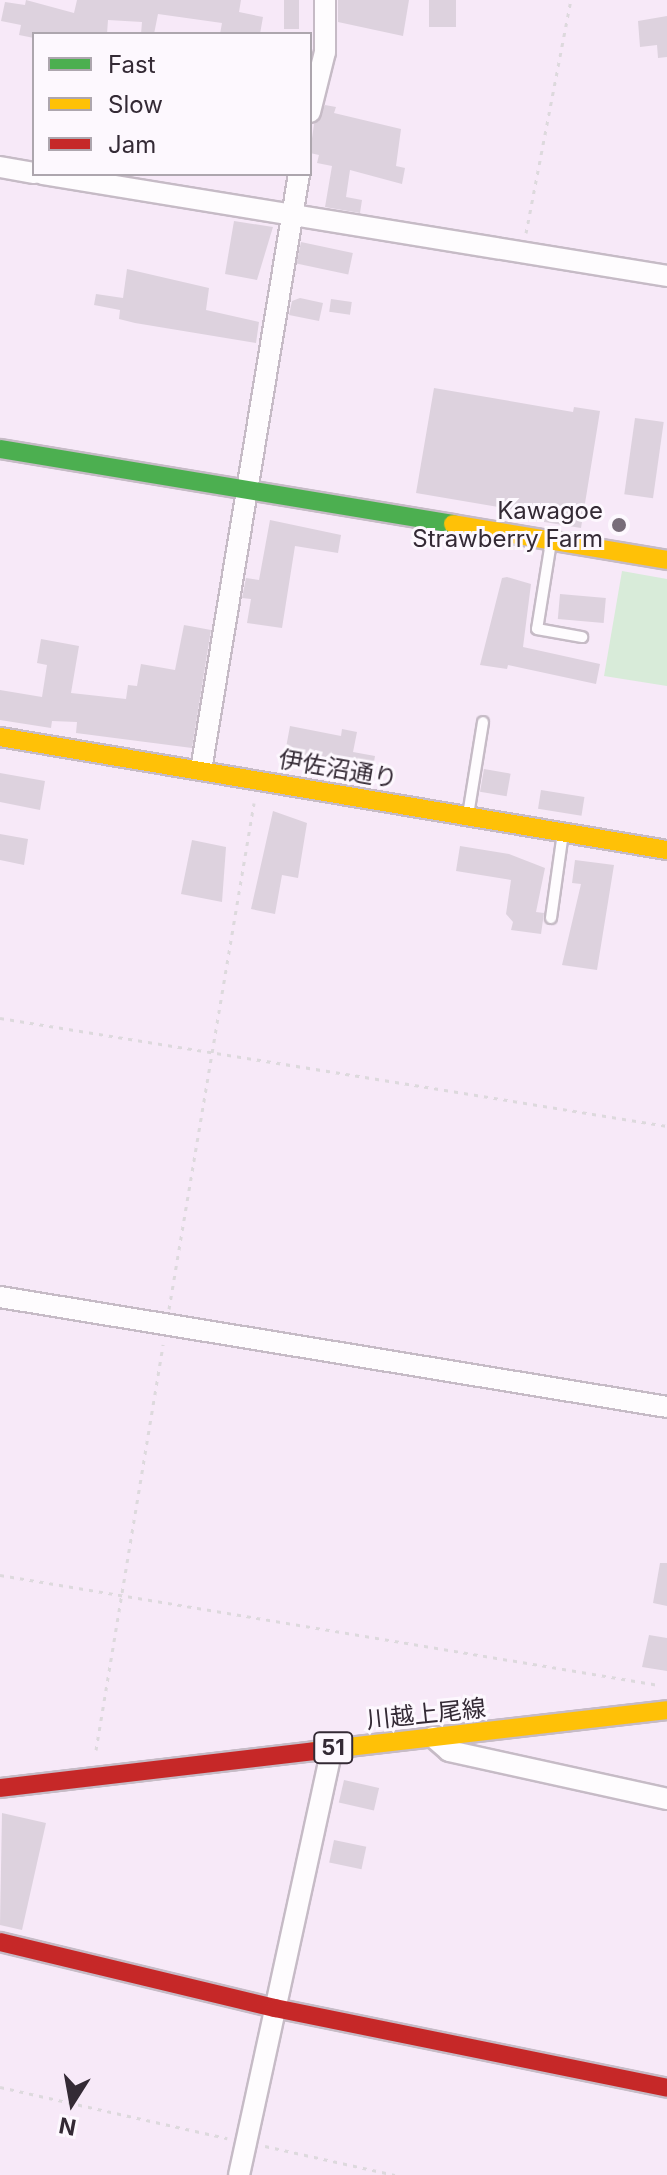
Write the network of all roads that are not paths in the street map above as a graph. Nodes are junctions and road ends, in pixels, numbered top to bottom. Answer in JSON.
{"nodes":[{"id":1,"x":325,"y":0,"type":"edge"},
{"id":2,"x":312,"y":104,"type":"edge"},
{"id":3,"x":0,"y":167,"type":"edge"},
{"id":4,"x":32,"y":173,"type":"edge"},
{"id":5,"x":54,"y":176,"type":"edge"},
{"id":6,"x":299,"y":176,"type":"edge"},
{"id":7,"x":295,"y":215,"type":"junction"},
{"id":8,"x":667,"y":276,"type":"edge"},
{"id":9,"x":0,"y":449,"type":"edge"},
{"id":10,"x":248,"y":489,"type":"junction"},
{"id":11,"x":551,"y":542,"type":"junction"},
{"id":12,"x":667,"y":560,"type":"edge"},
{"id":13,"x":582,"y":637,"type":"dead end"},
{"id":14,"x":483,"y":722,"type":"dead end"},
{"id":15,"x":0,"y":737,"type":"edge"},
{"id":16,"x":201,"y":770,"type":"junction"},
{"id":17,"x":468,"y":816,"type":"junction"},
{"id":18,"x":564,"y":832,"type":"junction"},
{"id":19,"x":667,"y":850,"type":"edge"},
{"id":20,"x":551,"y":918,"type":"dead end"},
{"id":21,"x":0,"y":1297,"type":"edge"},
{"id":22,"x":667,"y":1407,"type":"edge"},
{"id":23,"x":667,"y":1710,"type":"edge"},
{"id":24,"x":433,"y":1737,"type":"junction"},
{"id":25,"x":332,"y":1749,"type":"junction"},
{"id":26,"x":0,"y":1788,"type":"edge"},
{"id":27,"x":667,"y":1799,"type":"edge"},
{"id":28,"x":0,"y":1942,"type":"edge"},
{"id":29,"x":275,"y":2008,"type":"junction"},
{"id":30,"x":667,"y":2088,"type":"edge"},
{"id":31,"x":239,"y":2175,"type":"edge"}],
"edges":[{"from":1,"to":2,"type":"street"},
{"from":3,"to":4,"type":"street"},
{"from":5,"to":7,"type":"street"},
{"from":6,"to":7,"type":"street"},
{"from":7,"to":8,"type":"street"},
{"from":7,"to":10,"type":"street"},
{"from":9,"to":10,"type":"street"},
{"from":10,"to":11,"type":"street"},
{"from":10,"to":16,"type":"street"},
{"from":11,"to":12,"type":"street"},
{"from":11,"to":13,"type":"lane"},
{"from":14,"to":17,"type":"lane"},
{"from":15,"to":16,"type":"street","name":"伊佐沼通り"},
{"from":16,"to":17,"type":"street","name":"伊佐沼通り"},
{"from":17,"to":18,"type":"street","name":"伊佐沼通り"},
{"from":18,"to":19,"type":"street","name":"伊佐沼通り"},
{"from":18,"to":20,"type":"lane"},
{"from":21,"to":22,"type":"street"},
{"from":23,"to":24,"type":"street","name":"川越上尾線","number":"51"},
{"from":24,"to":25,"type":"street","name":"川越上尾線","number":"51"},
{"from":24,"to":27,"type":"street"},
{"from":25,"to":26,"type":"street","name":"川越上尾線","number":"51"},
{"from":25,"to":29,"type":"street"},
{"from":28,"to":29,"type":"street"},
{"from":29,"to":30,"type":"street"},
{"from":29,"to":31,"type":"street"}]}
